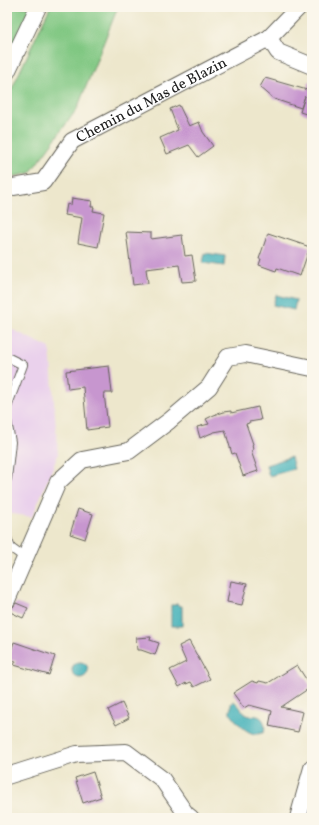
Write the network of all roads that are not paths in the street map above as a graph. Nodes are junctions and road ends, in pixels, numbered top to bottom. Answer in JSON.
{"nodes":[{"id":1,"x":38,"y":7,"type":"edge"},
{"id":2,"x":299,"y":7,"type":"edge"},
{"id":3,"x":269,"y":38,"type":"junction"},
{"id":4,"x":312,"y":66,"type":"edge"},
{"id":5,"x":7,"y":72,"type":"edge"},
{"id":6,"x":7,"y":188,"type":"edge"},
{"id":7,"x":7,"y":357,"type":"edge"},
{"id":8,"x":312,"y":368,"type":"edge"},
{"id":9,"x":7,"y":407,"type":"edge"},
{"id":10,"x":7,"y":422,"type":"edge"},
{"id":11,"x":7,"y":479,"type":"edge"},
{"id":12,"x":7,"y":538,"type":"edge"},
{"id":13,"x":25,"y":558,"type":"junction"},
{"id":14,"x":7,"y":600,"type":"edge"},
{"id":15,"x":312,"y":768,"type":"edge"},
{"id":16,"x":7,"y":776,"type":"edge"},
{"id":17,"x":191,"y":818,"type":"edge"},
{"id":18,"x":298,"y":818,"type":"edge"}],
"edges":[{"from":1,"to":5,"type":"street"},
{"from":2,"to":3,"type":"street","name":"Chemin du Mas de Blazin"},
{"from":3,"to":4,"type":"street"},
{"from":3,"to":6,"type":"street","name":"Chemin du Mas de Blazin"},
{"from":7,"to":9,"type":"lane"},
{"from":8,"to":13,"type":"street"},
{"from":10,"to":11,"type":"lane"},
{"from":12,"to":13,"type":"lane"},
{"from":13,"to":14,"type":"street"},
{"from":15,"to":18,"type":"street"},
{"from":16,"to":17,"type":"street"}]}
